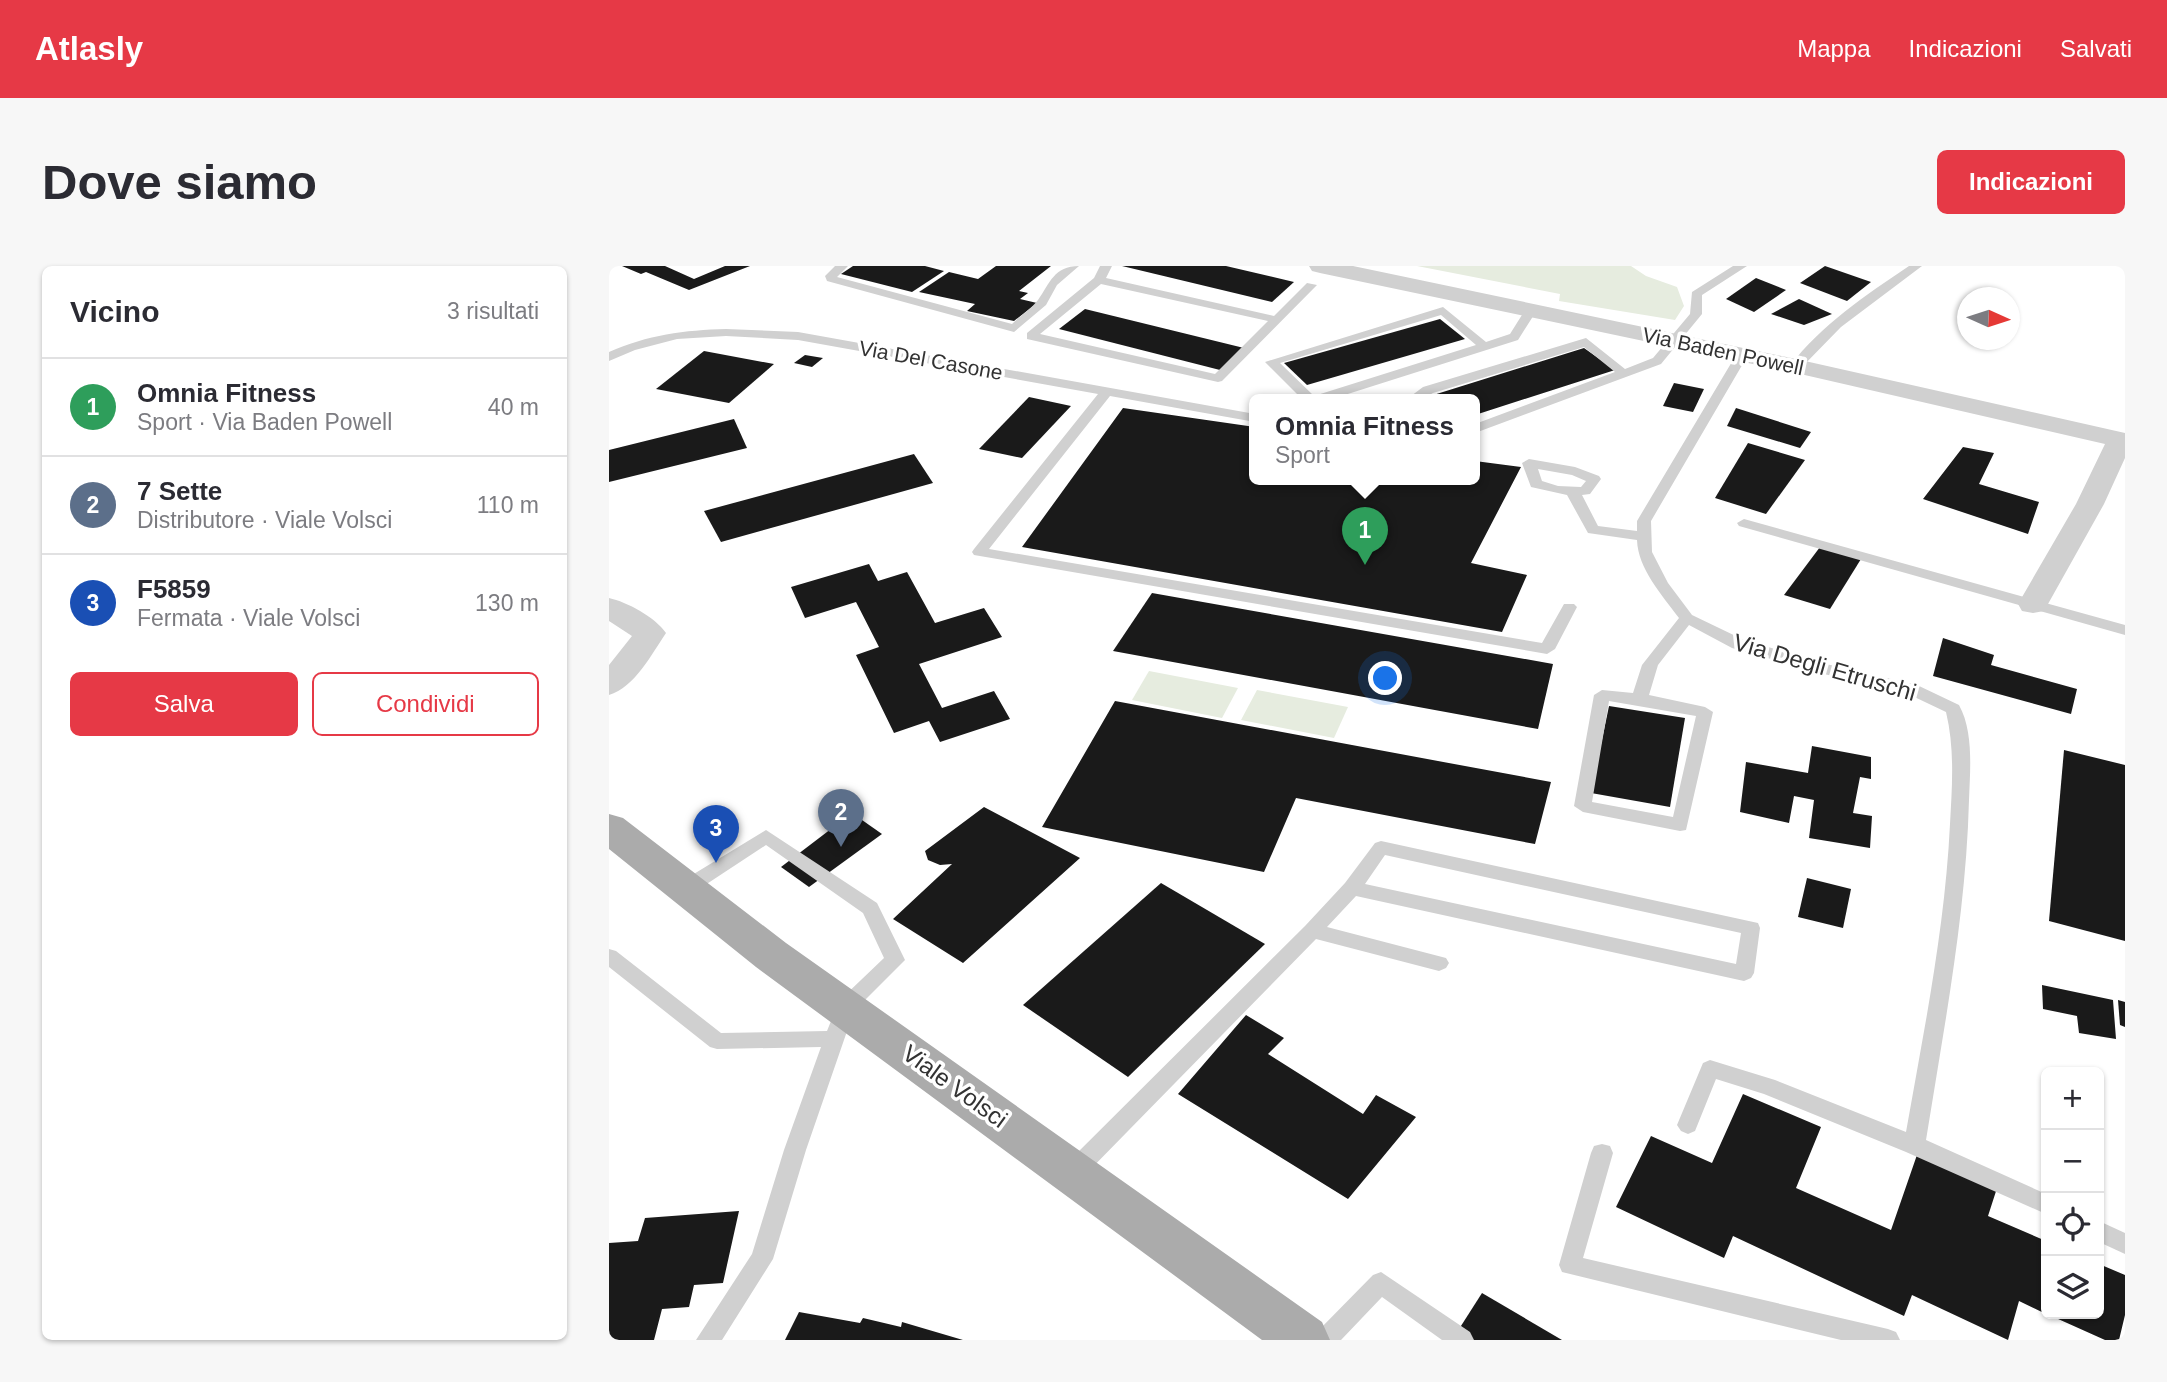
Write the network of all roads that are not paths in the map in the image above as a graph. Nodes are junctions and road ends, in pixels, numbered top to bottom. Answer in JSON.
{"nodes":[{"id":1,"x":842,"y":266,"type":"edge"},
{"id":2,"x":1073,"y":266,"type":"edge"},
{"id":3,"x":1107,"y":266,"type":"edge"},
{"id":4,"x":1741,"y":266,"type":"edge"},
{"id":5,"x":1916,"y":266,"type":"edge"},
{"id":6,"x":1316,"y":276,"type":"edge"},
{"id":7,"x":1099,"y":280,"type":"junction"},
{"id":8,"x":1531,"y":310,"type":"junction"},
{"id":9,"x":1276,"y":320,"type":"junction"},
{"id":10,"x":1673,"y":341,"type":"junction"},
{"id":11,"x":1484,"y":346,"type":"junction"},
{"id":12,"x":1742,"y":355,"type":"junction"},
{"id":13,"x":609,"y":357,"type":"edge"},
{"id":14,"x":1795,"y":366,"type":"junction"},
{"id":15,"x":1624,"y":374,"type":"junction"},
{"id":16,"x":1107,"y":392,"type":"junction"},
{"id":17,"x":1305,"y":394,"type":"edge"},
{"id":18,"x":1334,"y":394,"type":"edge"},
{"id":19,"x":1421,"y":394,"type":"edge"},
{"id":20,"x":1249,"y":417,"type":"edge"},
{"id":21,"x":1480,"y":427,"type":"edge"},
{"id":22,"x":2123,"y":437,"type":"edge"},
{"id":23,"x":1572,"y":491,"type":"dead end"},
{"id":24,"x":1744,"y":523,"type":"dead end"},
{"id":25,"x":1644,"y":536,"type":"junction"},
{"id":26,"x":2033,"y":604,"type":"junction"},
{"id":27,"x":609,"y":607,"type":"edge"},
{"id":28,"x":1569,"y":607,"type":"dead end"},
{"id":29,"x":1687,"y":618,"type":"junction"},
{"id":30,"x":2125,"y":630,"type":"edge"},
{"id":31,"x":609,"y":684,"type":"edge"},
{"id":32,"x":1641,"y":699,"type":"junction"},
{"id":33,"x":609,"y":828,"type":"edge"},
{"id":34,"x":686,"y":888,"type":"junction"},
{"id":35,"x":1352,"y":888,"type":"junction"},
{"id":36,"x":1312,"y":931,"type":"junction"},
{"id":37,"x":609,"y":956,"type":"edge"},
{"id":38,"x":1439,"y":963,"type":"dead end"},
{"id":39,"x":840,"y":1023,"type":"junction"},
{"id":40,"x":1688,"y":1125,"type":"dead end"},
{"id":41,"x":1914,"y":1144,"type":"junction"},
{"id":42,"x":1602,"y":1153,"type":"dead end"},
{"id":43,"x":1073,"y":1172,"type":"junction"},
{"id":44,"x":2041,"y":1202,"type":"edge"},
{"id":45,"x":2104,"y":1234,"type":"edge"},
{"id":46,"x":2125,"y":1244,"type":"edge"},
{"id":47,"x":708,"y":1340,"type":"edge"},
{"id":48,"x":1304,"y":1340,"type":"edge"},
{"id":49,"x":1325,"y":1340,"type":"edge"},
{"id":50,"x":1462,"y":1340,"type":"edge"},
{"id":51,"x":1888,"y":1340,"type":"edge"}],
"edges":[{"from":1,"to":2,"type":"lane"},
{"from":3,"to":7,"type":"lane"},
{"from":4,"to":10,"type":"lane"},
{"from":5,"to":14,"type":"lane"},
{"from":6,"to":8,"type":"street","name":"Via Baden Powell"},
{"from":6,"to":9,"type":"lane"},
{"from":7,"to":9,"type":"lane"},
{"from":7,"to":9,"type":"lane"},
{"from":8,"to":10,"type":"street","name":"Via Baden Powell"},
{"from":8,"to":11,"type":"lane"},
{"from":10,"to":12,"type":"street","name":"Via Baden Powell"},
{"from":10,"to":15,"type":"lane"},
{"from":11,"to":17,"type":"lane"},
{"from":11,"to":18,"type":"lane"},
{"from":12,"to":14,"type":"street","name":"Via Baden Powell"},
{"from":12,"to":25,"type":"lane"},
{"from":13,"to":16,"type":"lane","name":"Via Del Casone"},
{"from":14,"to":22,"type":"street","name":"Via Baden Powell"},
{"from":15,"to":19,"type":"lane"},
{"from":15,"to":21,"type":"lane"},
{"from":16,"to":20,"type":"lane","name":"Via Del Casone"},
{"from":16,"to":28,"type":"lane"},
{"from":22,"to":26,"type":"street"},
{"from":23,"to":25,"type":"lane"},
{"from":24,"to":26,"type":"lane"},
{"from":25,"to":29,"type":"lane","name":"Via Degli Etruschi"},
{"from":26,"to":30,"type":"lane"},
{"from":27,"to":31,"type":"street"},
{"from":29,"to":32,"type":"lane"},
{"from":29,"to":41,"type":"lane","name":"Via Degli Etruschi"},
{"from":32,"to":32,"type":"lane"},
{"from":33,"to":34,"type":"main road","name":"Viale Volsci"},
{"from":34,"to":39,"type":"main road","name":"Viale Volsci"},
{"from":34,"to":39,"type":"lane"},
{"from":35,"to":35,"type":"lane"},
{"from":35,"to":36,"type":"lane"},
{"from":36,"to":38,"type":"lane"},
{"from":36,"to":43,"type":"lane"},
{"from":37,"to":39,"type":"lane"},
{"from":39,"to":43,"type":"main road","name":"Viale Volsci"},
{"from":39,"to":47,"type":"lane"},
{"from":40,"to":41,"type":"lane"},
{"from":41,"to":44,"type":"lane"},
{"from":42,"to":51,"type":"lane"},
{"from":43,"to":48,"type":"main road","name":"Viale Volsci"},
{"from":45,"to":46,"type":"lane"},
{"from":49,"to":50,"type":"lane"}]}
